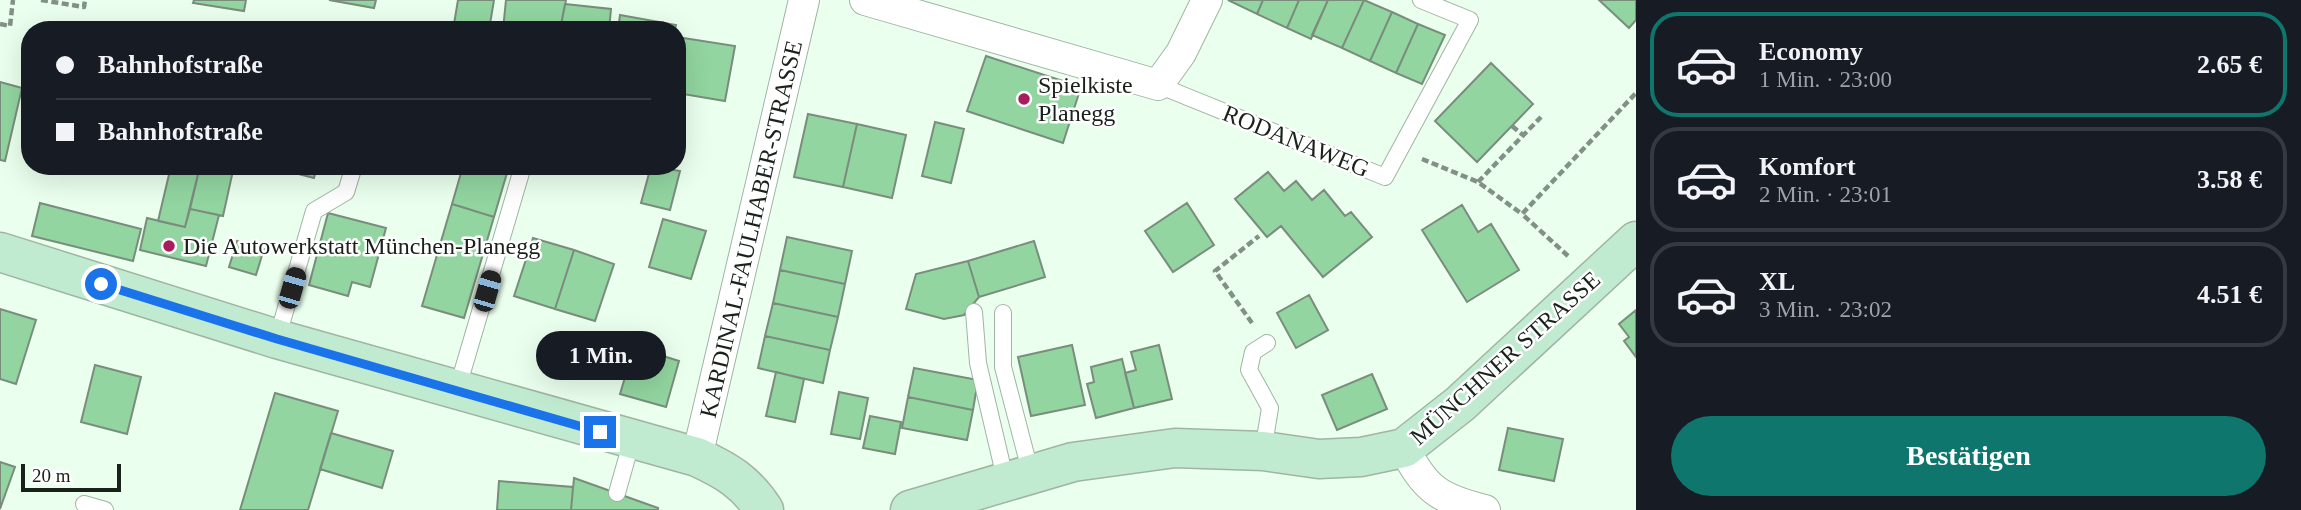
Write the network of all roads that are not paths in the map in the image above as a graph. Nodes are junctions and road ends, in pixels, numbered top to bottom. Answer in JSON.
{"nodes":[{"id":1,"x":804,"y":0,"type":"edge"},
{"id":2,"x":864,"y":0,"type":"edge"},
{"id":3,"x":1207,"y":0,"type":"edge"},
{"id":4,"x":1421,"y":0,"type":"edge"},
{"id":5,"x":1158,"y":85,"type":"junction"},
{"id":6,"x":351,"y":175,"type":"edge"},
{"id":7,"x":520,"y":175,"type":"edge"},
{"id":8,"x":1636,"y":241,"type":"edge"},
{"id":9,"x":0,"y":252,"type":"edge"},
{"id":10,"x":974,"y":312,"type":"dead end"},
{"id":11,"x":1003,"y":313,"type":"dead end"},
{"id":12,"x":277,"y":339,"type":"junction"},
{"id":13,"x":1267,"y":344,"type":"road end"},
{"id":14,"x":457,"y":390,"type":"junction"},
{"id":15,"x":632,"y":440,"type":"junction"},
{"id":16,"x":1404,"y":448,"type":"junction"},
{"id":17,"x":1263,"y":451,"type":"junction"},
{"id":18,"x":697,"y":457,"type":"junction"},
{"id":19,"x":1003,"y":488,"type":"edge"},
{"id":20,"x":617,"y":493,"type":"dead end"},
{"id":21,"x":84,"y":504,"type":"dead end"},
{"id":22,"x":105,"y":510,"type":"edge"},
{"id":23,"x":764,"y":510,"type":"edge"},
{"id":24,"x":909,"y":510,"type":"edge"},
{"id":25,"x":1485,"y":510,"type":"edge"}],
"edges":[{"from":1,"to":18,"type":"street","name":"KARDINAL-FAULHABER-STRASSE"},
{"from":2,"to":5,"type":"street"},
{"from":3,"to":5,"type":"street"},
{"from":4,"to":5,"type":"lane","name":"RODANAWEG"},
{"from":6,"to":12,"type":"lane"},
{"from":7,"to":14,"type":"lane"},
{"from":8,"to":16,"type":"street","name":"MÜNCHNER STRASSE"},
{"from":9,"to":12,"type":"street"},
{"from":10,"to":19,"type":"lane"},
{"from":11,"to":19,"type":"lane"},
{"from":12,"to":14,"type":"street"},
{"from":13,"to":17,"type":"lane"},
{"from":14,"to":15,"type":"street"},
{"from":15,"to":18,"type":"street"},
{"from":15,"to":20,"type":"lane"},
{"from":16,"to":17,"type":"street","name":"MÜNCHNER STRASSE"},
{"from":16,"to":25,"type":"street"},
{"from":17,"to":19,"type":"street","name":"MÜNCHNER STRASSE"},
{"from":18,"to":23,"type":"street"},
{"from":19,"to":24,"type":"street","name":"MÜNCHNER STRASSE"},
{"from":21,"to":22,"type":"lane"}]}
